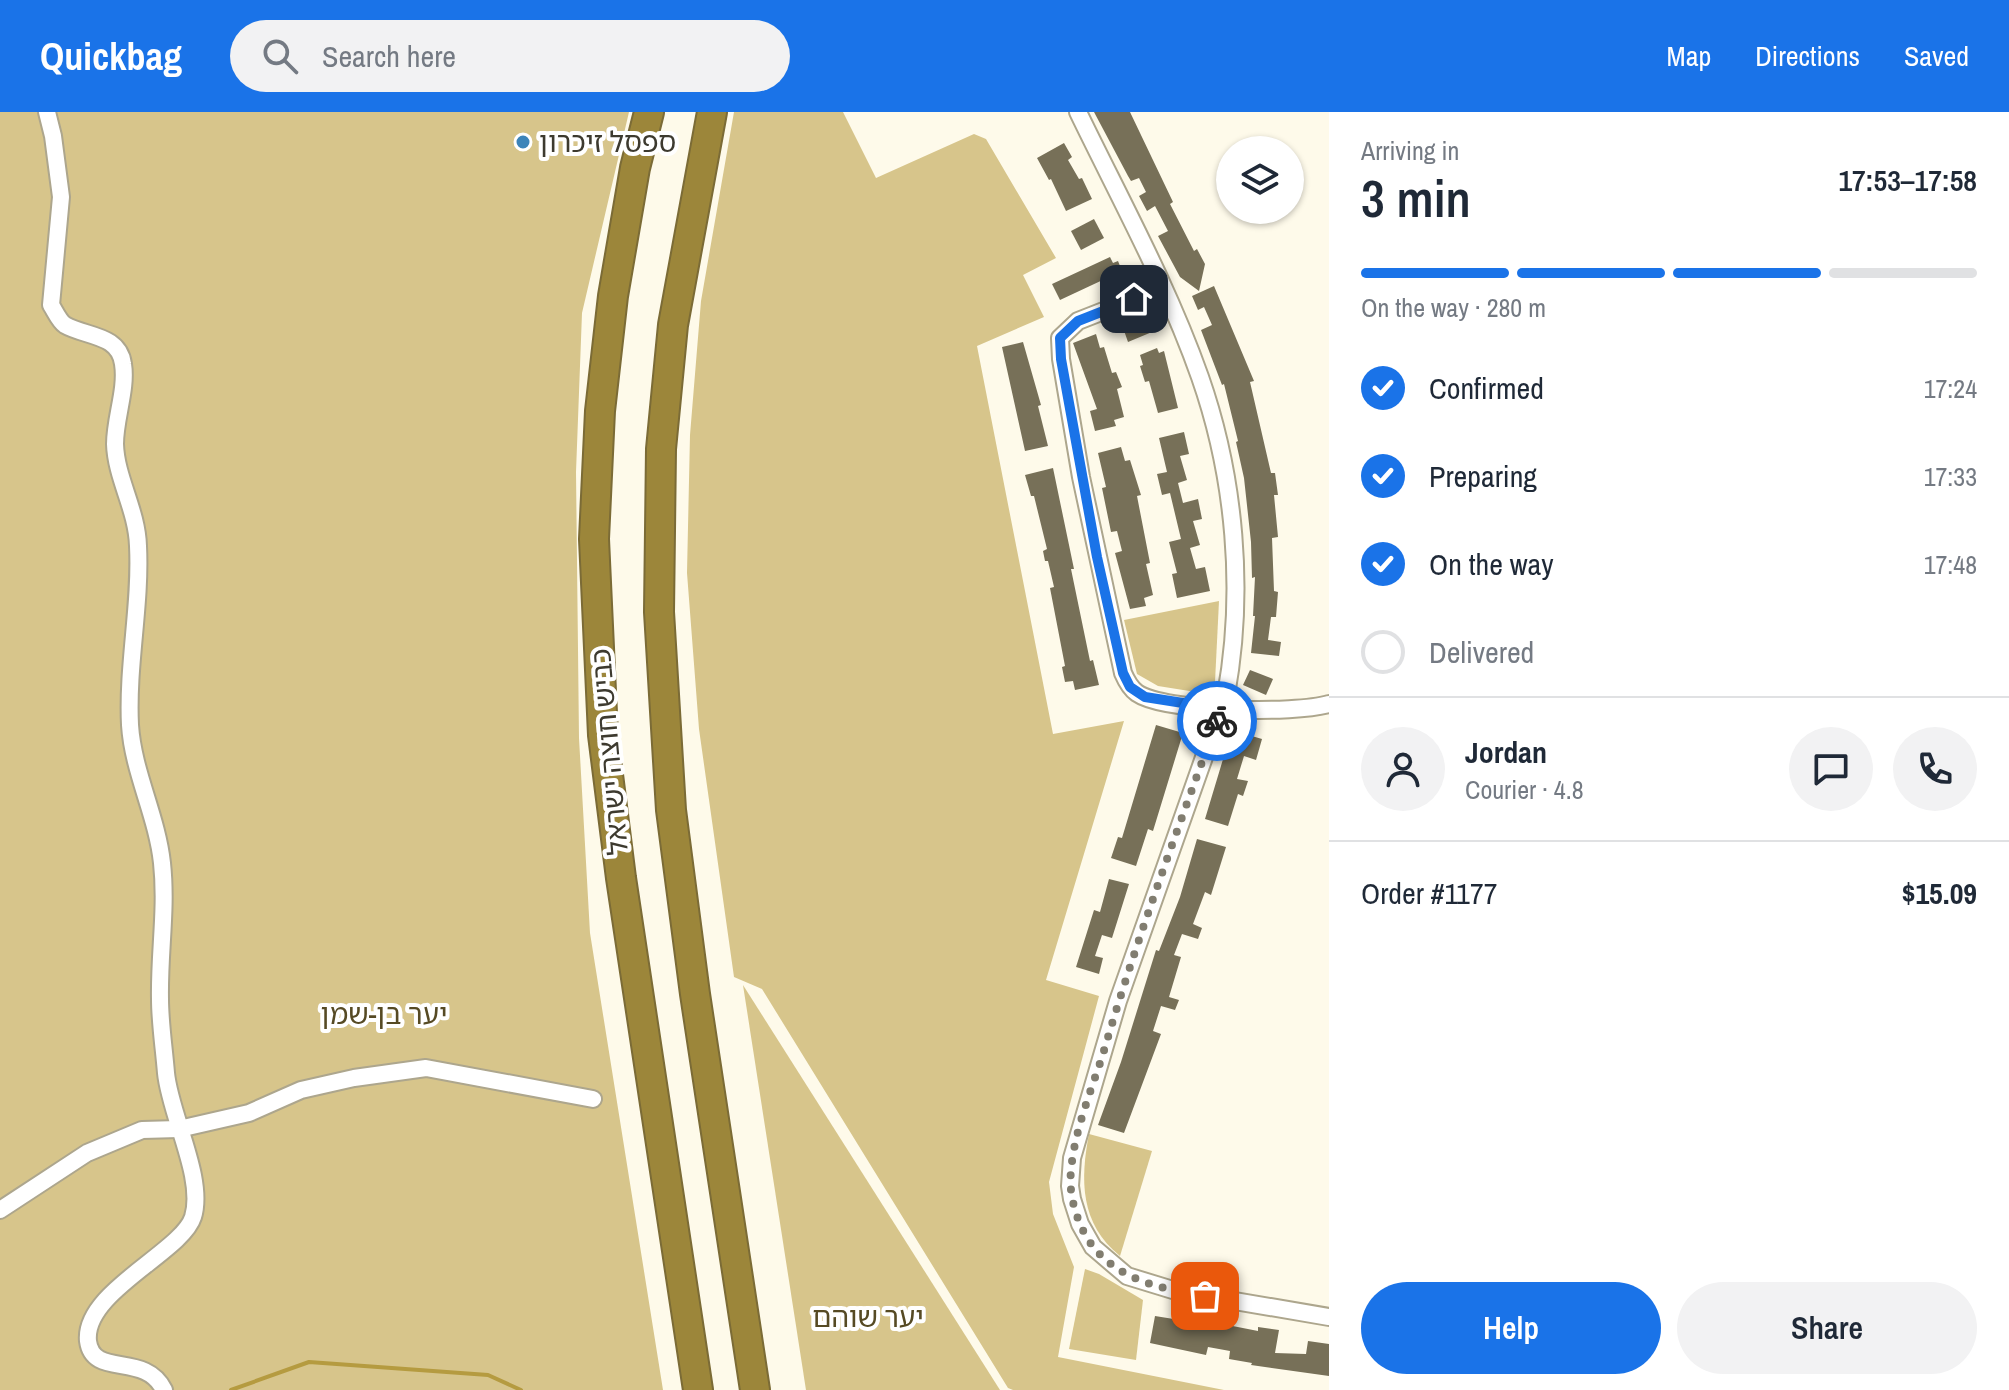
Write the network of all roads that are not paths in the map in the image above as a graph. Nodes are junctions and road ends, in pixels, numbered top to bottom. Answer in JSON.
{"nodes":[{"id":1,"x":47,"y":112,"type":"edge"},
{"id":2,"x":649,"y":112,"type":"edge"},
{"id":3,"x":712,"y":112,"type":"edge"},
{"id":4,"x":1078,"y":112,"type":"edge"},
{"id":5,"x":1162,"y":288,"type":"junction"},
{"id":6,"x":1329,"y":704,"type":"edge"},
{"id":7,"x":1221,"y":709,"type":"junction"},
{"id":8,"x":593,"y":1099,"type":"dead end"},
{"id":9,"x":179,"y":1129,"type":"junction"},
{"id":10,"x":0,"y":1210,"type":"edge"},
{"id":11,"x":1329,"y":1317,"type":"edge"},
{"id":12,"x":164,"y":1390,"type":"edge"},
{"id":13,"x":698,"y":1390,"type":"edge"},
{"id":14,"x":755,"y":1390,"type":"edge"}],
"edges":[{"from":1,"to":9,"type":"street"},
{"from":2,"to":13,"type":"highway","name":"כביש חוצה ישראל"},
{"from":3,"to":14,"type":"highway","name":"כביש חוצה ישראל"},
{"from":4,"to":5,"type":"street"},
{"from":5,"to":7,"type":"street"},
{"from":5,"to":7,"type":"street"},
{"from":6,"to":7,"type":"street"},
{"from":7,"to":11,"type":"street"},
{"from":8,"to":9,"type":"street"},
{"from":9,"to":10,"type":"street"},
{"from":9,"to":12,"type":"street"}]}
